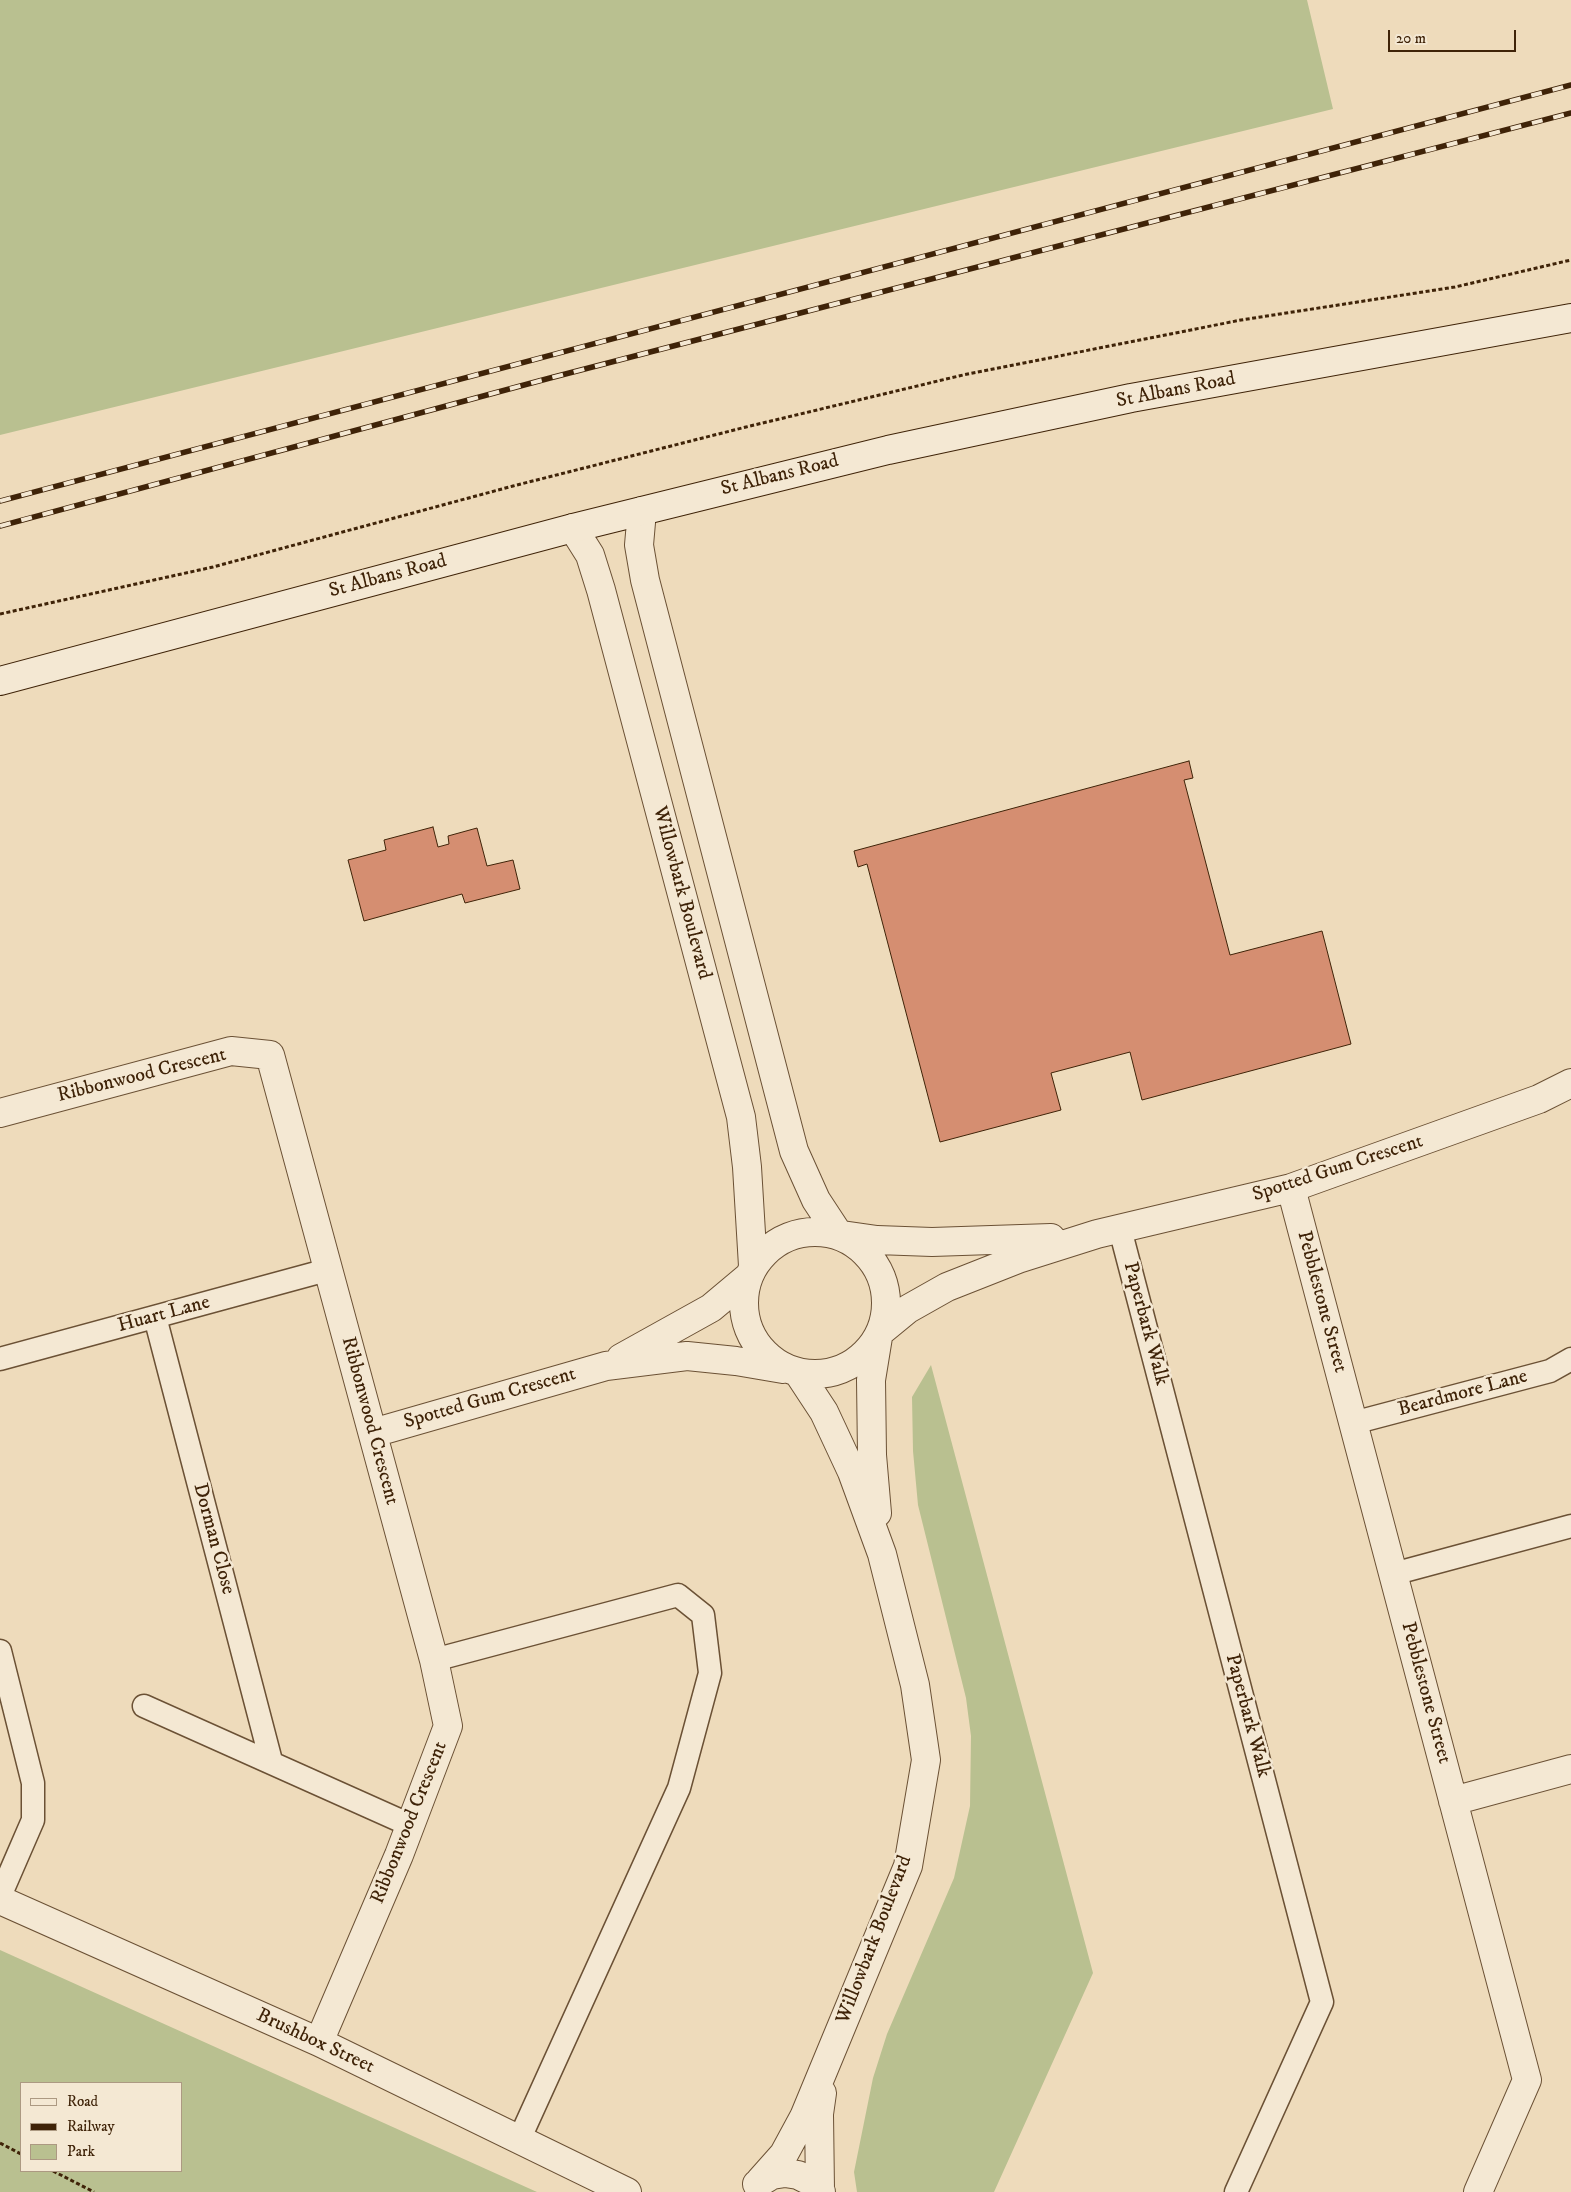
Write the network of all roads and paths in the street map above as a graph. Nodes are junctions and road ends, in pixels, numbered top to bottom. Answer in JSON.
{"nodes":[{"id":1,"x":1571,"y":260,"type":"edge"},
{"id":2,"x":1571,"y":318,"type":"edge"},
{"id":3,"x":642,"y":511,"type":"junction"},
{"id":4,"x":573,"y":528,"type":"junction"},
{"id":5,"x":0,"y":614,"type":"edge"},
{"id":6,"x":0,"y":681,"type":"edge"},
{"id":7,"x":1571,"y":1083,"type":"edge"},
{"id":8,"x":0,"y":1113,"type":"edge"},
{"id":9,"x":1292,"y":1188,"type":"junction"},
{"id":10,"x":1109,"y":1231,"type":"junction"},
{"id":11,"x":839,"y":1235,"type":"junction"},
{"id":12,"x":327,"y":1270,"type":"junction"},
{"id":13,"x":750,"y":1272,"type":"junction"},
{"id":14,"x":155,"y":1317,"type":"junction"},
{"id":15,"x":879,"y":1335,"type":"junction"},
{"id":16,"x":0,"y":1359,"type":"edge"},
{"id":17,"x":1571,"y":1359,"type":"edge"},
{"id":18,"x":606,"y":1366,"type":"junction"},
{"id":19,"x":793,"y":1371,"type":"junction"},
{"id":20,"x":1353,"y":1423,"type":"junction"},
{"id":21,"x":373,"y":1433,"type":"junction"},
{"id":22,"x":1571,"y":1526,"type":"edge"},
{"id":23,"x":882,"y":1554,"type":"junction"},
{"id":24,"x":1393,"y":1574,"type":"junction"},
{"id":25,"x":0,"y":1651,"type":"edge"},
{"id":26,"x":434,"y":1660,"type":"junction"},
{"id":27,"x":3,"y":1674,"type":"edge"},
{"id":28,"x":144,"y":1706,"type":"dead end"},
{"id":29,"x":271,"y":1761,"type":"junction"},
{"id":30,"x":1571,"y":1770,"type":"edge"},
{"id":31,"x":1453,"y":1801,"type":"junction"},
{"id":32,"x":410,"y":1825,"type":"junction"},
{"id":33,"x":0,"y":1896,"type":"edge"},
{"id":34,"x":0,"y":1900,"type":"edge"},
{"id":35,"x":319,"y":2042,"type":"junction"},
{"id":36,"x":828,"y":2060,"type":"junction"},
{"id":37,"x":519,"y":2140,"type":"junction"},
{"id":38,"x":0,"y":2143,"type":"edge"},
{"id":39,"x":20,"y":2153,"type":"edge"},
{"id":40,"x":55,"y":2172,"type":"edge"},
{"id":41,"x":751,"y":2189,"type":"edge"},
{"id":42,"x":820,"y":2191,"type":"edge"},
{"id":43,"x":94,"y":2192,"type":"edge"},
{"id":44,"x":627,"y":2192,"type":"edge"},
{"id":45,"x":1236,"y":2192,"type":"edge"},
{"id":46,"x":1478,"y":2192,"type":"edge"}],
"edges":[{"from":1,"to":5,"type":"path"},
{"from":2,"to":3,"type":"street","name":"St Albans Road"},
{"from":3,"to":4,"type":"street","name":"St Albans Road"},
{"from":3,"to":11,"type":"street"},
{"from":4,"to":6,"type":"street","name":"St Albans Road"},
{"from":4,"to":13,"type":"street","name":"Willowbark Boulevard"},
{"from":7,"to":9,"type":"street","name":"Spotted Gum Crescent"},
{"from":8,"to":12,"type":"street","name":"Ribbonwood Crescent"},
{"from":9,"to":10,"type":"street","name":"Spotted Gum Crescent"},
{"from":9,"to":20,"type":"street","name":"Pebblestone Street"},
{"from":10,"to":11,"type":"street","name":"Spotted Gum Crescent"},
{"from":10,"to":15,"type":"street","name":"Spotted Gum Crescent"},
{"from":10,"to":45,"type":"lane","name":"Paperbark Walk"},
{"from":11,"to":13,"type":"street"},
{"from":11,"to":15,"type":"street"},
{"from":12,"to":14,"type":"lane","name":"Huart Lane"},
{"from":12,"to":21,"type":"street","name":"Ribbonwood Crescent"},
{"from":13,"to":18,"type":"street","name":"Spotted Gum Crescent"},
{"from":13,"to":19,"type":"street"},
{"from":14,"to":16,"type":"lane","name":"Huart Lane"},
{"from":14,"to":29,"type":"lane","name":"Dorman Close"},
{"from":15,"to":19,"type":"street"},
{"from":15,"to":23,"type":"street","name":"Willowbark Boulevard"},
{"from":17,"to":20,"type":"lane","name":"Beardmore Lane"},
{"from":18,"to":19,"type":"street","name":"Spotted Gum Crescent"},
{"from":18,"to":21,"type":"street","name":"Spotted Gum Crescent"},
{"from":19,"to":23,"type":"street","name":"Willowbark Boulevard"},
{"from":20,"to":24,"type":"street","name":"Pebblestone Street"},
{"from":21,"to":26,"type":"street","name":"Ribbonwood Crescent"},
{"from":22,"to":24,"type":"lane"},
{"from":23,"to":36,"type":"street","name":"Willowbark Boulevard"},
{"from":24,"to":31,"type":"street","name":"Pebblestone Street"},
{"from":25,"to":27,"type":"lane"},
{"from":26,"to":32,"type":"street","name":"Ribbonwood Crescent"},
{"from":26,"to":37,"type":"lane"},
{"from":27,"to":33,"type":"lane"},
{"from":28,"to":29,"type":"lane"},
{"from":29,"to":32,"type":"lane"},
{"from":30,"to":31,"type":"street"},
{"from":31,"to":46,"type":"street","name":"Pebblestone Street"},
{"from":32,"to":35,"type":"street","name":"Ribbonwood Crescent"},
{"from":34,"to":35,"type":"street","name":"Brushbox Street"},
{"from":35,"to":37,"type":"street","name":"Brushbox Street"},
{"from":36,"to":41,"type":"street","name":"Willowbark Boulevard"},
{"from":36,"to":42,"type":"street","name":"Willowbark Boulevard"},
{"from":37,"to":44,"type":"street","name":"Brushbox Street"},
{"from":38,"to":39,"type":"path"},
{"from":40,"to":43,"type":"path"},
{"from":41,"to":42,"type":"street"}]}
